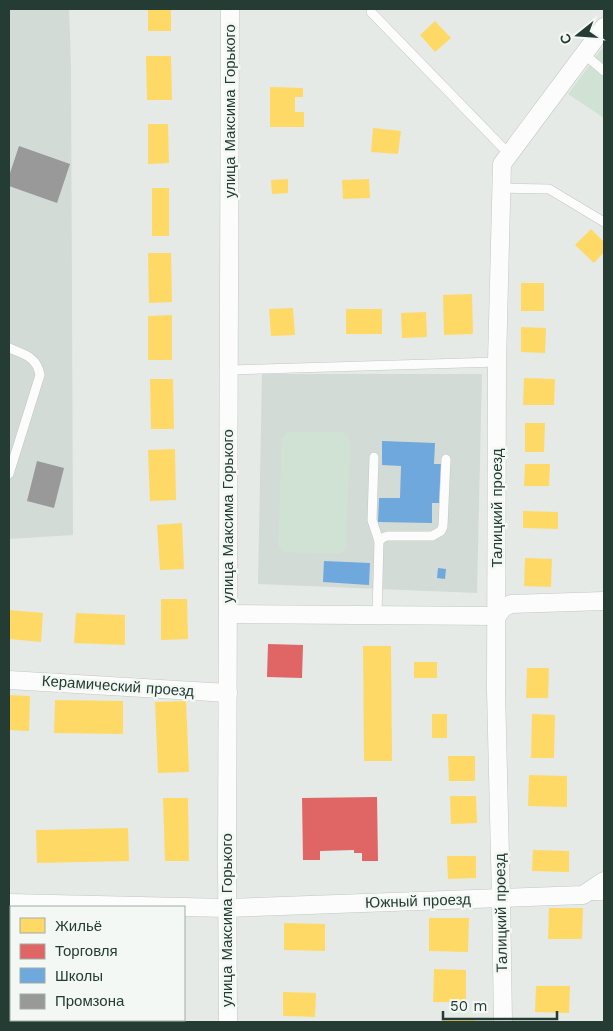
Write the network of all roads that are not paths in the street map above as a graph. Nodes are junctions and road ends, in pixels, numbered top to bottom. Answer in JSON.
{"nodes":[{"id":1,"x":230,"y":9,"type":"edge"},
{"id":2,"x":371,"y":12,"type":"dead end"},
{"id":3,"x":604,"y":28,"type":"edge"},
{"id":4,"x":584,"y":54,"type":"junction"},
{"id":5,"x":604,"y":71,"type":"edge"},
{"id":6,"x":509,"y":154,"type":"junction"},
{"id":7,"x":501,"y":188,"type":"junction"},
{"id":8,"x":604,"y":222,"type":"edge"},
{"id":9,"x":9,"y":348,"type":"edge"},
{"id":10,"x":497,"y":362,"type":"junction"},
{"id":11,"x":229,"y":370,"type":"junction"},
{"id":12,"x":374,"y":458,"type":"dead end"},
{"id":13,"x":446,"y":459,"type":"dead end"},
{"id":14,"x":9,"y":470,"type":"edge"},
{"id":15,"x":379,"y":541,"type":"junction"},
{"id":16,"x":604,"y":601,"type":"edge"},
{"id":17,"x":228,"y":614,"type":"junction"},
{"id":18,"x":377,"y":615,"type":"junction"},
{"id":19,"x":497,"y":616,"type":"junction"},
{"id":20,"x":9,"y":680,"type":"edge"},
{"id":21,"x":228,"y":693,"type":"junction"},
{"id":22,"x":604,"y":881,"type":"edge"},
{"id":23,"x":583,"y":895,"type":"junction"},
{"id":24,"x":604,"y":896,"type":"edge"},
{"id":25,"x":501,"y":898,"type":"junction"},
{"id":26,"x":9,"y":903,"type":"edge"},
{"id":27,"x":140,"y":906,"type":"edge"},
{"id":28,"x":185,"y":907,"type":"edge"},
{"id":29,"x":227,"y":908,"type":"junction"},
{"id":30,"x":228,"y":1022,"type":"edge"},
{"id":31,"x":503,"y":1022,"type":"edge"}],
"edges":[{"from":1,"to":11,"type":"street","name":"улица Максима Горького"},
{"from":2,"to":6,"type":"lane"},
{"from":3,"to":4,"type":"street","name":"Талицкий проезд"},
{"from":4,"to":5,"type":"lane"},
{"from":4,"to":6,"type":"street","name":"Талицкий проезд"},
{"from":6,"to":7,"type":"street","name":"Талицкий проезд"},
{"from":7,"to":8,"type":"lane"},
{"from":7,"to":10,"type":"street","name":"Талицкий проезд"},
{"from":9,"to":14,"type":"lane"},
{"from":10,"to":11,"type":"lane"},
{"from":10,"to":19,"type":"street","name":"Талицкий проезд"},
{"from":11,"to":17,"type":"street","name":"улица Максима Горького"},
{"from":12,"to":15,"type":"lane"},
{"from":13,"to":15,"type":"lane"},
{"from":15,"to":18,"type":"lane"},
{"from":16,"to":19,"type":"street"},
{"from":17,"to":18,"type":"street"},
{"from":17,"to":21,"type":"street","name":"улица Максима Горького"},
{"from":18,"to":19,"type":"street"},
{"from":19,"to":25,"type":"street","name":"Талицкий проезд"},
{"from":20,"to":21,"type":"street","name":"Керамический проезд"},
{"from":21,"to":29,"type":"street","name":"улица Максима Горького"},
{"from":22,"to":23,"type":"street"},
{"from":23,"to":24,"type":"lane"},
{"from":23,"to":25,"type":"street","name":"Южный проезд"},
{"from":25,"to":29,"type":"street","name":"Южный проезд"},
{"from":25,"to":31,"type":"street","name":"Талицкий проезд"},
{"from":26,"to":27,"type":"street","name":"Южный проезд"},
{"from":28,"to":29,"type":"street","name":"Южный проезд"},
{"from":29,"to":30,"type":"street","name":"улица Максима Горького"}]}
